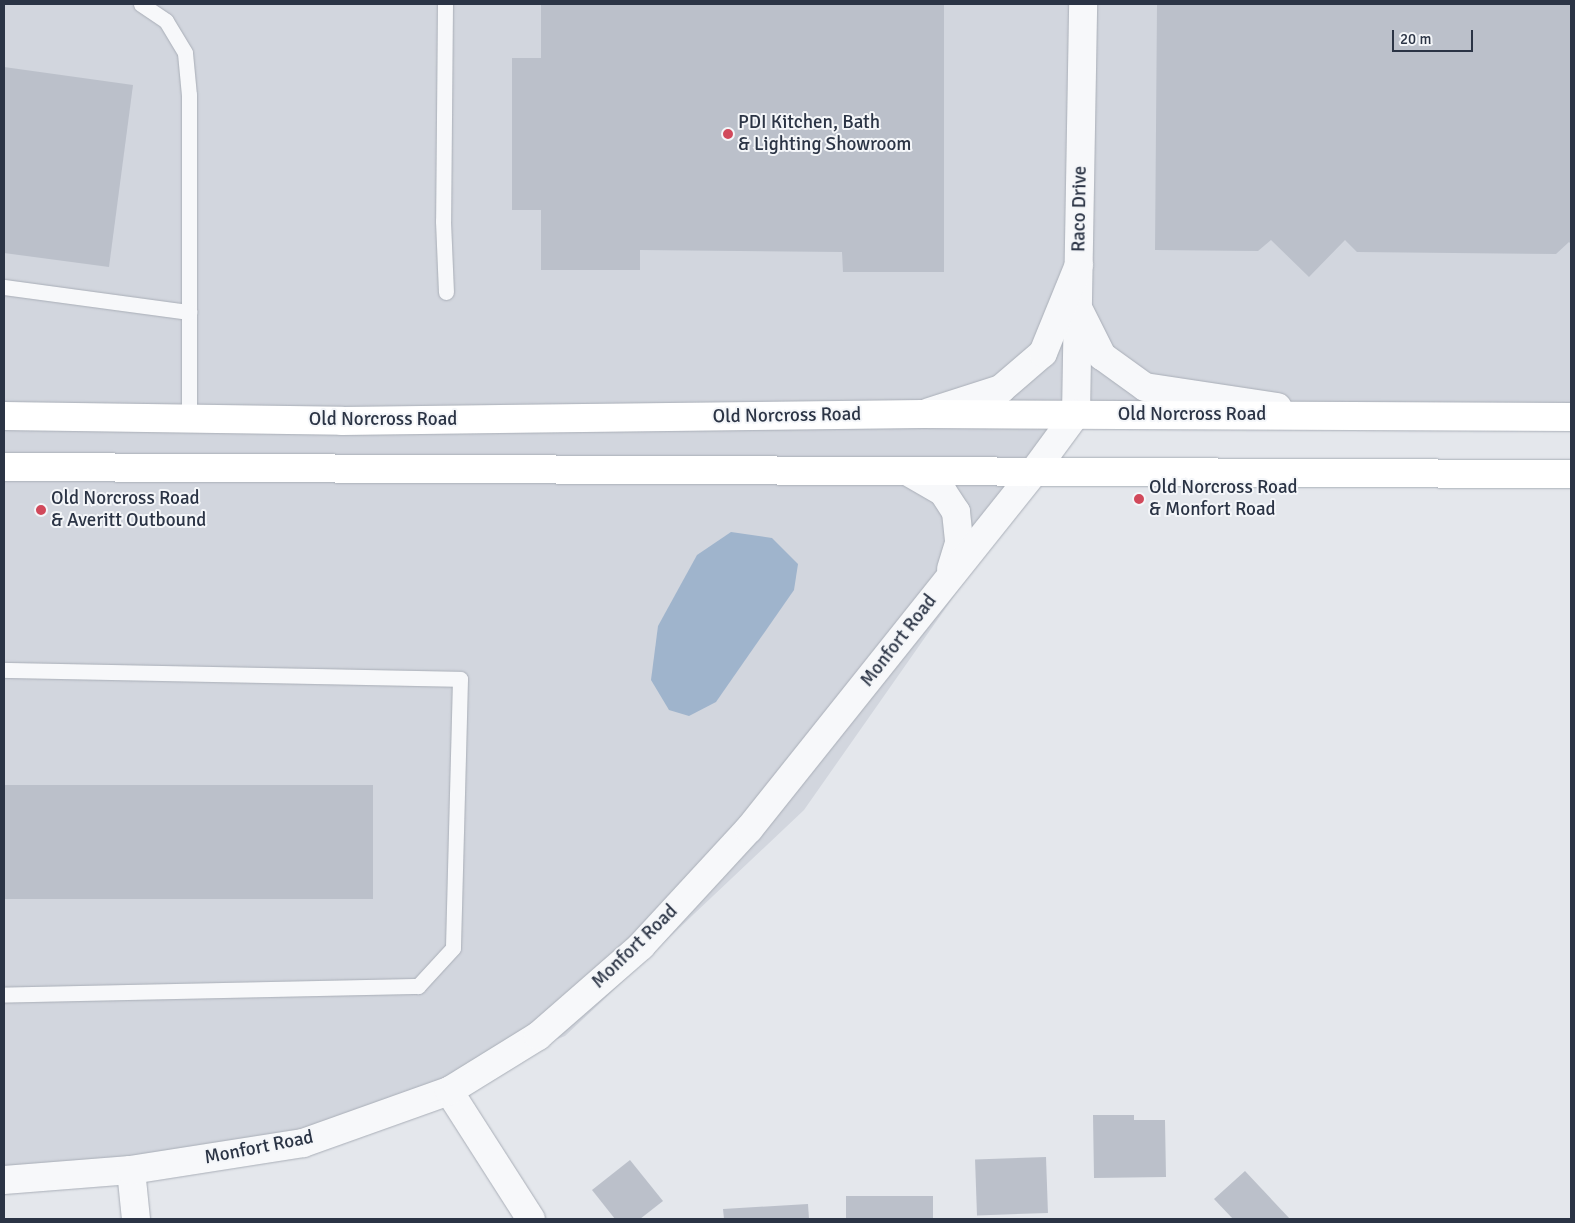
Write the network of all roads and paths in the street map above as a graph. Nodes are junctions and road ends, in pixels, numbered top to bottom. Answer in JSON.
{"nodes":[{"id":1,"x":141,"y":4,"type":"edge"},
{"id":2,"x":445,"y":4,"type":"edge"},
{"id":3,"x":1083,"y":4,"type":"edge"},
{"id":4,"x":1079,"y":265,"type":"junction"},
{"id":5,"x":4,"y":287,"type":"edge"},
{"id":6,"x":446,"y":292,"type":"dead end"},
{"id":7,"x":1078,"y":308,"type":"junction"},
{"id":8,"x":189,"y":312,"type":"junction"},
{"id":9,"x":923,"y":414,"type":"junction"},
{"id":10,"x":1076,"y":414,"type":"junction"},
{"id":11,"x":4,"y":416,"type":"edge"},
{"id":12,"x":1330,"y":416,"type":"junction"},
{"id":13,"x":1571,"y":417,"type":"edge"},
{"id":14,"x":189,"y":419,"type":"junction"},
{"id":15,"x":4,"y":467,"type":"edge"},
{"id":16,"x":910,"y":473,"type":"junction"},
{"id":17,"x":1032,"y":474,"type":"junction"},
{"id":18,"x":1571,"y":474,"type":"edge"},
{"id":19,"x":948,"y":578,"type":"junction"},
{"id":20,"x":4,"y":670,"type":"edge"},
{"id":21,"x":4,"y":995,"type":"edge"},
{"id":22,"x":449,"y":1091,"type":"junction"},
{"id":23,"x":130,"y":1170,"type":"junction"},
{"id":24,"x":4,"y":1180,"type":"edge"},
{"id":25,"x":136,"y":1219,"type":"edge"},
{"id":26,"x":531,"y":1219,"type":"edge"}],
"edges":[{"from":1,"to":8,"type":"lane"},
{"from":2,"to":6,"type":"lane"},
{"from":3,"to":4,"type":"street","name":"Raco Drive"},
{"from":4,"to":7,"type":"street","name":"Raco Drive"},
{"from":4,"to":9,"type":"street"},
{"from":5,"to":8,"type":"lane"},
{"from":7,"to":10,"type":"street","name":"Raco Drive"},
{"from":7,"to":12,"type":"street"},
{"from":8,"to":14,"type":"lane"},
{"from":9,"to":10,"type":"main road","name":"Old Norcross Road"},
{"from":9,"to":14,"type":"main road","name":"Old Norcross Road"},
{"from":10,"to":12,"type":"main road","name":"Old Norcross Road"},
{"from":10,"to":17,"type":"street","name":"Monfort Road"},
{"from":11,"to":14,"type":"main road","name":"Old Norcross Road"},
{"from":12,"to":13,"type":"main road","name":"Old Norcross Road"},
{"from":15,"to":16,"type":"main road"},
{"from":16,"to":17,"type":"main road"},
{"from":16,"to":19,"type":"street"},
{"from":17,"to":18,"type":"main road"},
{"from":17,"to":19,"type":"street","name":"Monfort Road"},
{"from":19,"to":22,"type":"street","name":"Monfort Road"},
{"from":20,"to":21,"type":"lane"},
{"from":22,"to":23,"type":"street","name":"Monfort Road"},
{"from":22,"to":26,"type":"street"},
{"from":23,"to":24,"type":"street","name":"Monfort Road"},
{"from":23,"to":25,"type":"street"}]}
